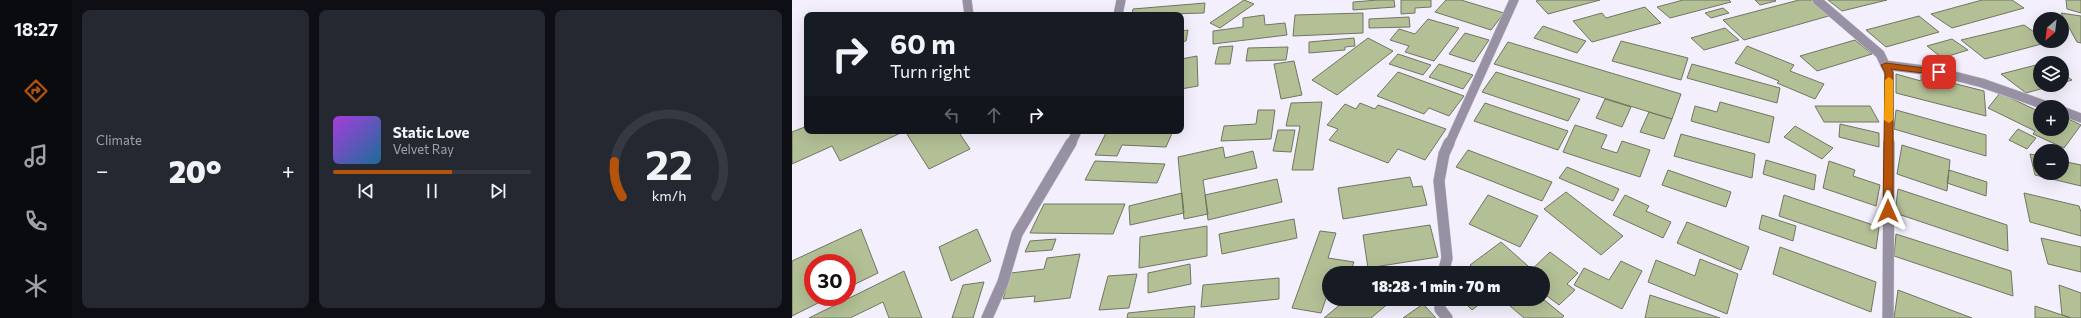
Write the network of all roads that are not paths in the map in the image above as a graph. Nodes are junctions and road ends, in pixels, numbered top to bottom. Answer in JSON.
{"nodes":[{"id":1,"x":967,"y":0,"type":"edge"},
{"id":2,"x":1121,"y":0,"type":"edge"},
{"id":3,"x":1514,"y":0,"type":"edge"},
{"id":4,"x":1817,"y":0,"type":"edge"},
{"id":5,"x":969,"y":12,"type":"edge"},
{"id":6,"x":1119,"y":12,"type":"edge"},
{"id":7,"x":1886,"y":65,"type":"junction"},
{"id":8,"x":2033,"y":102,"type":"edge"},
{"id":9,"x":2069,"y":114,"type":"edge"},
{"id":10,"x":2081,"y":118,"type":"edge"},
{"id":11,"x":1076,"y":134,"type":"edge"},
{"id":12,"x":1445,"y":266,"type":"edge"},
{"id":13,"x":1440,"y":306,"type":"edge"},
{"id":14,"x":987,"y":318,"type":"edge"},
{"id":15,"x":1447,"y":318,"type":"edge"},
{"id":16,"x":1888,"y":318,"type":"edge"}],
"edges":[{"from":1,"to":5,"type":"street"},
{"from":2,"to":6,"type":"street"},
{"from":3,"to":12,"type":"street"},
{"from":4,"to":7,"type":"street"},
{"from":7,"to":8,"type":"street"},
{"from":7,"to":16,"type":"street"},
{"from":9,"to":10,"type":"street"},
{"from":11,"to":14,"type":"street"},
{"from":13,"to":15,"type":"street"}]}
